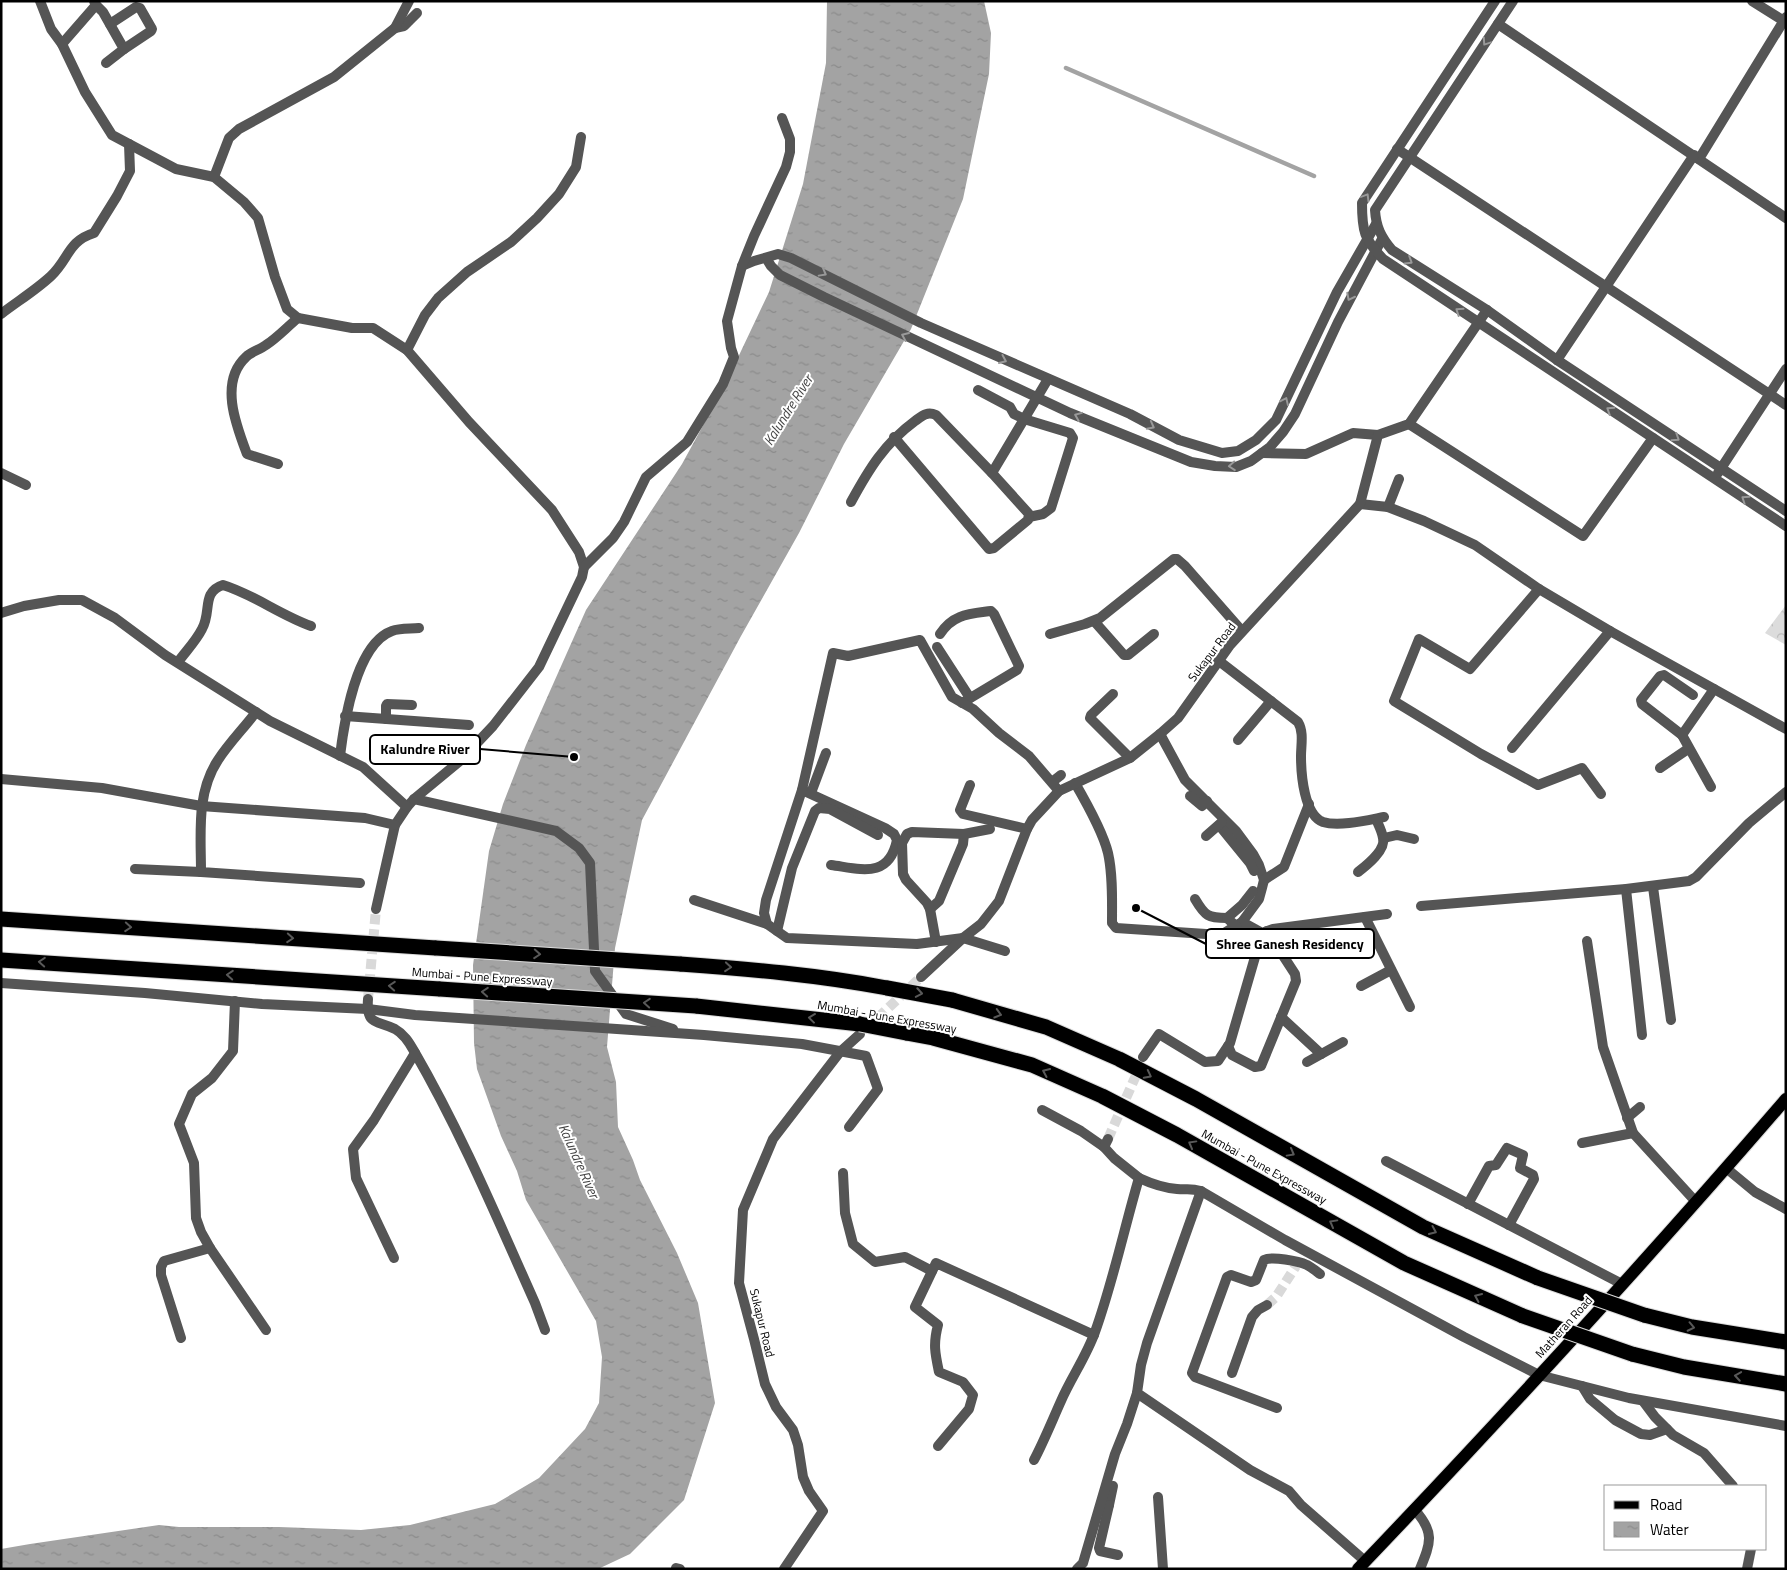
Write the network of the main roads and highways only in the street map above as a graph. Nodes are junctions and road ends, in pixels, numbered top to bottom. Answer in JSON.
{"nodes":[{"id":1,"x":1,"y":918,"type":"edge"},
{"id":2,"x":1,"y":960,"type":"edge"},
{"id":3,"x":1786,"y":1099,"type":"edge"},
{"id":4,"x":1786,"y":1342,"type":"edge"},
{"id":5,"x":1786,"y":1384,"type":"edge"},
{"id":6,"x":1362,"y":1565,"type":"edge"}],
"edges":[{"from":1,"to":4,"type":"highway","name":"Mumbai - Pune Expressway","one_way":true,"bridge":true},
{"from":5,"to":2,"type":"highway","name":"Mumbai - Pune Expressway","one_way":true,"bridge":true},
{"from":3,"to":6,"type":"main road","name":"Matheran Road"}]}
